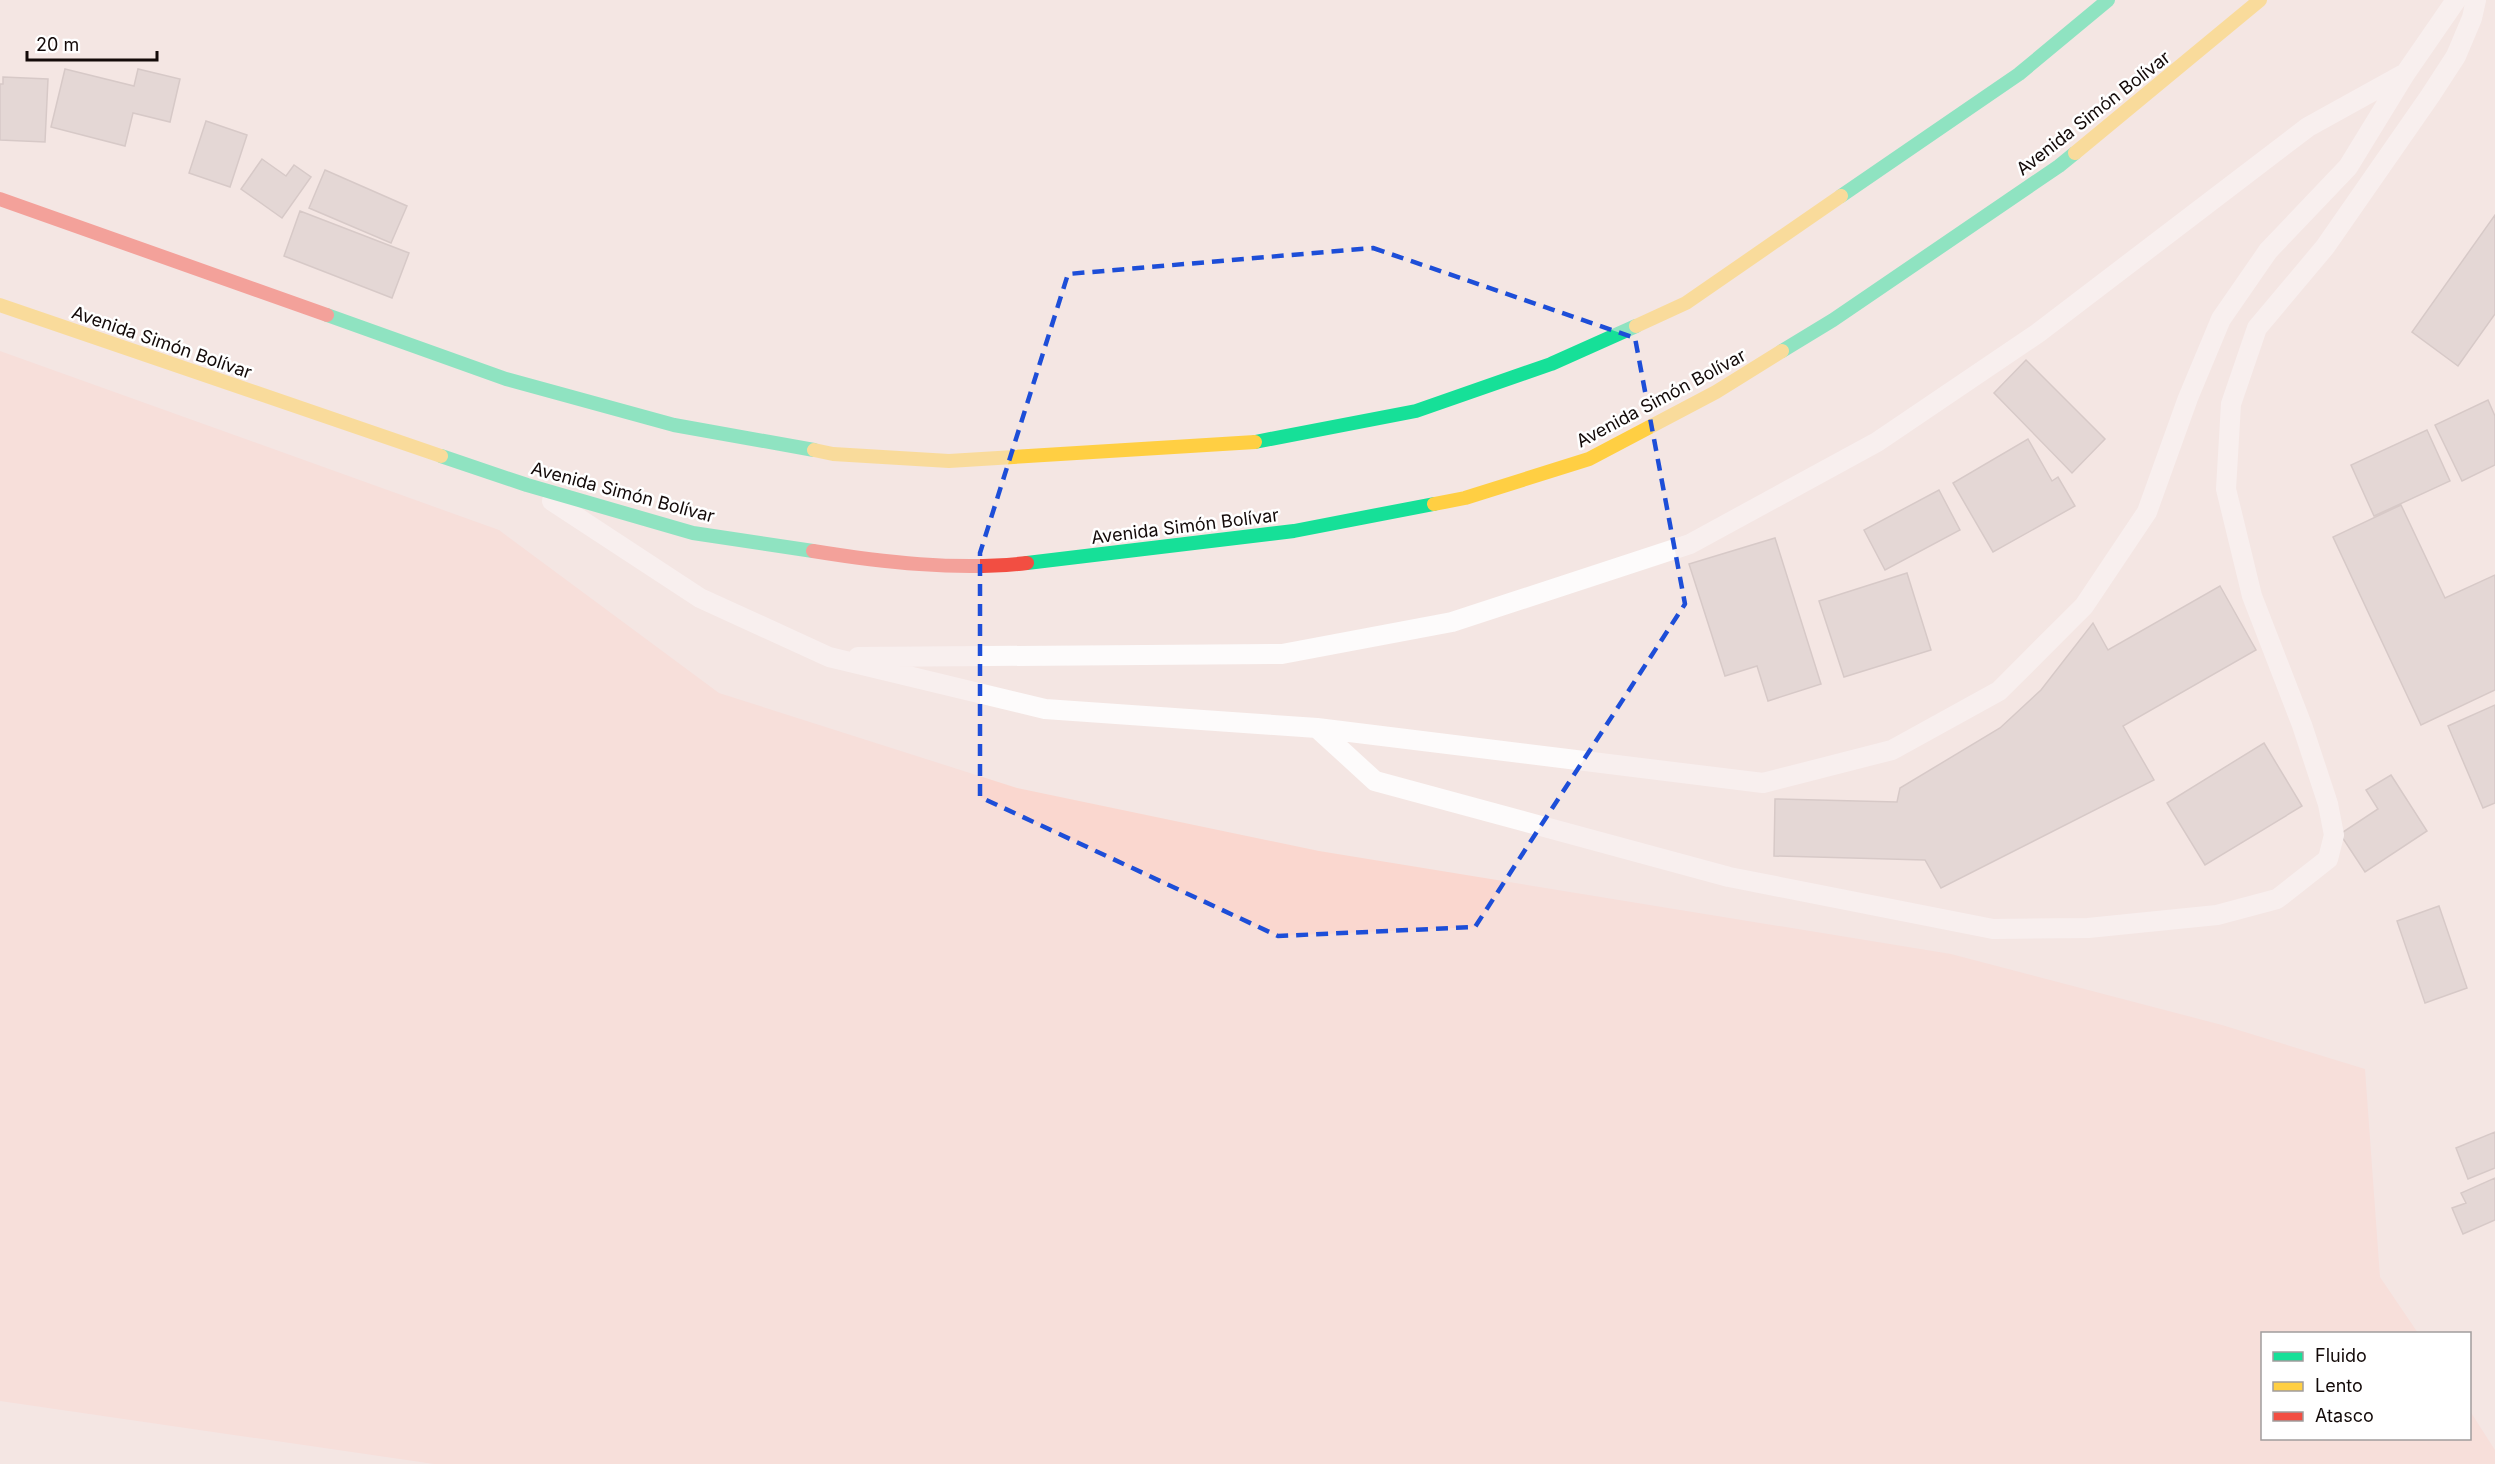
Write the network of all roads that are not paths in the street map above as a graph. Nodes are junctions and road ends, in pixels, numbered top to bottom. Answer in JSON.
{"nodes":[{"id":1,"x":2108,"y":0,"type":"edge"},
{"id":2,"x":2260,"y":0,"type":"edge"},
{"id":3,"x":2456,"y":0,"type":"edge"},
{"id":4,"x":2476,"y":0,"type":"edge"},
{"id":5,"x":2405,"y":74,"type":"junction"},
{"id":6,"x":0,"y":199,"type":"edge"},
{"id":7,"x":0,"y":305,"type":"edge"},
{"id":8,"x":527,"y":485,"type":"junction"},
{"id":9,"x":829,"y":657,"type":"junction"},
{"id":10,"x":1317,"y":728,"type":"junction"}],
"edges":[{"from":1,"to":6,"type":"highway"},
{"from":2,"to":8,"type":"highway","name":"Avenida Simón Bolívar"},
{"from":3,"to":5,"type":"lane"},
{"from":4,"to":10,"type":"lane"},
{"from":5,"to":9,"type":"lane"},
{"from":5,"to":10,"type":"lane"},
{"from":7,"to":8,"type":"highway","name":"Avenida Simón Bolívar"},
{"from":8,"to":9,"type":"lane"},
{"from":9,"to":10,"type":"lane"}]}
